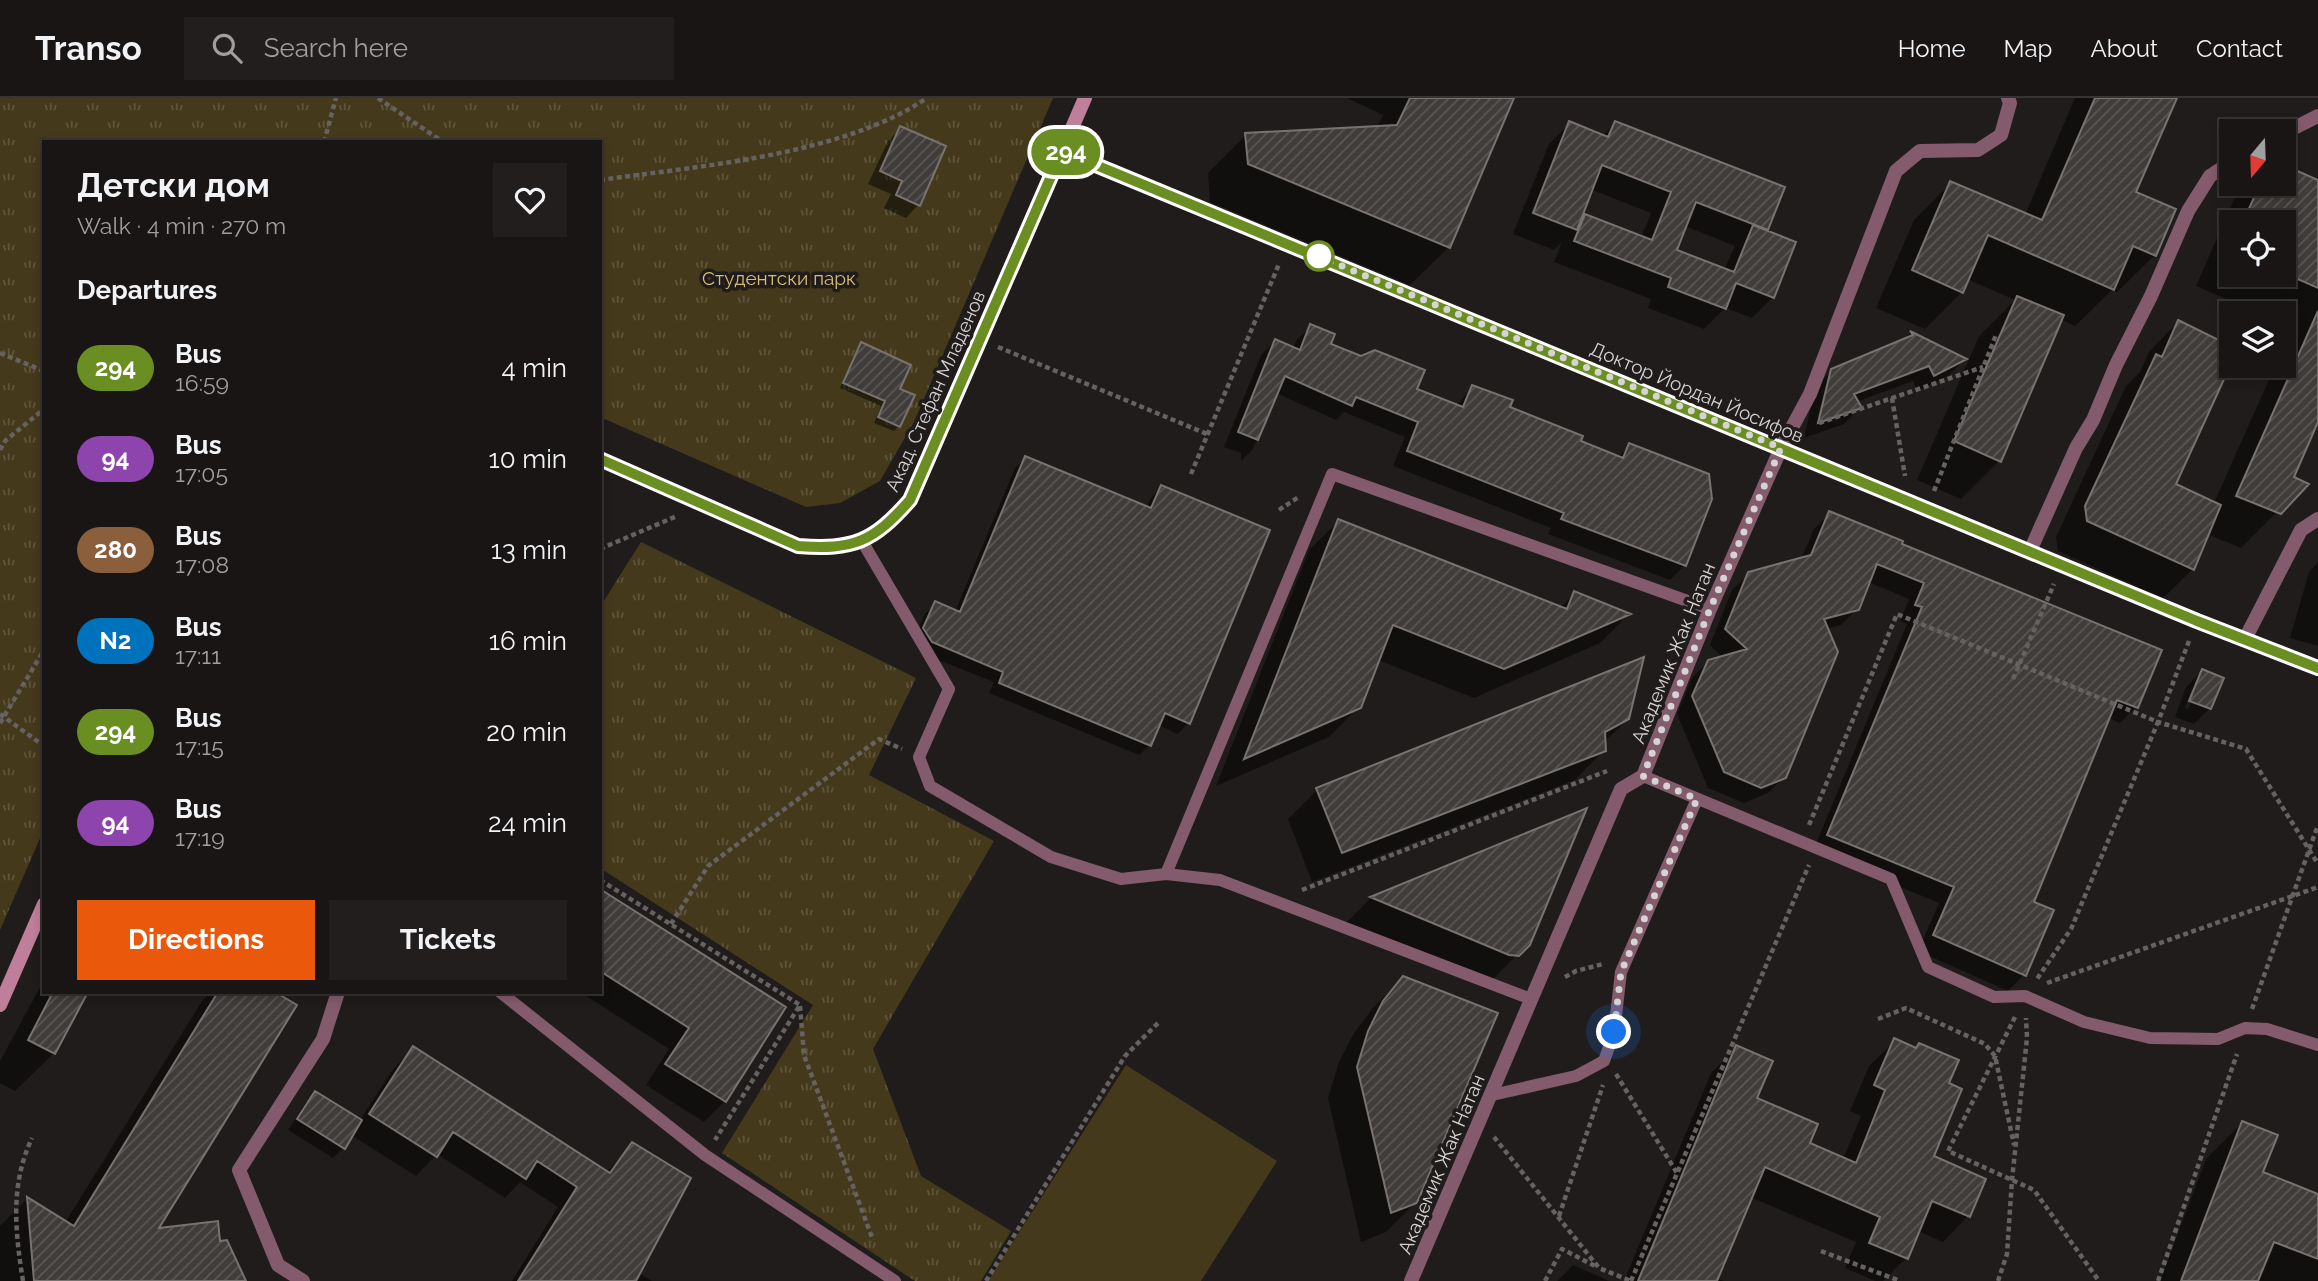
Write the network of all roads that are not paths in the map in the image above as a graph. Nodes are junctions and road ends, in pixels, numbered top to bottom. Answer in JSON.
{"nodes":[{"id":1,"x":1085,"y":98,"type":"edge"},
{"id":2,"x":2008,"y":98,"type":"edge"},
{"id":3,"x":2318,"y":116,"type":"edge"},
{"id":4,"x":2296,"y":127,"type":"edge"},
{"id":5,"x":1062,"y":151,"type":"junction"},
{"id":6,"x":2219,"y":170,"type":"edge"},
{"id":7,"x":1781,"y":448,"type":"junction"},
{"id":8,"x":602,"y":460,"type":"edge"},
{"id":9,"x":2318,"y":519,"type":"edge"},
{"id":10,"x":862,"y":541,"type":"junction"},
{"id":11,"x":2030,"y":551,"type":"junction"},
{"id":12,"x":1710,"y":609,"type":"junction"},
{"id":13,"x":2245,"y":639,"type":"junction"},
{"id":14,"x":2318,"y":668,"type":"edge"},
{"id":15,"x":1643,"y":776,"type":"junction"},
{"id":16,"x":1697,"y":799,"type":"junction"},
{"id":17,"x":1166,"y":874,"type":"junction"},
{"id":18,"x":42,"y":909,"type":"edge"},
{"id":19,"x":337,"y":994,"type":"edge"},
{"id":20,"x":503,"y":994,"type":"edge"},
{"id":21,"x":1531,"y":999,"type":"junction"},
{"id":22,"x":0,"y":1005,"type":"edge"},
{"id":23,"x":2318,"y":1045,"type":"edge"},
{"id":24,"x":1492,"y":1095,"type":"junction"},
{"id":25,"x":890,"y":1278,"type":"edge"},
{"id":26,"x":303,"y":1281,"type":"edge"},
{"id":27,"x":1411,"y":1281,"type":"edge"}],
"edges":[{"from":1,"to":5,"type":"street","name":"Акад. Стефан Младенов"},
{"from":2,"to":7,"type":"street","name":"Академик Жак Натан"},
{"from":3,"to":4,"type":"street"},
{"from":5,"to":7,"type":"street","name":"Доктор Йордан Йосифов"},
{"from":5,"to":10,"type":"street","name":"Акад. Стефан Младенов"},
{"from":6,"to":11,"type":"street"},
{"from":7,"to":11,"type":"street","name":"Доктор Йордан Йосифов"},
{"from":7,"to":12,"type":"street","name":"Академик Жак Натан"},
{"from":8,"to":10,"type":"street","name":"Акад. Стефан Младенов"},
{"from":9,"to":13,"type":"street"},
{"from":10,"to":17,"type":"lane"},
{"from":11,"to":13,"type":"street","name":"Доктор Йордан Йосифов"},
{"from":12,"to":15,"type":"street","name":"Академик Жак Натан"},
{"from":12,"to":17,"type":"lane"},
{"from":13,"to":14,"type":"street","name":"Доктор Йордан Йосифов"},
{"from":15,"to":16,"type":"lane"},
{"from":15,"to":21,"type":"street","name":"Академик Жак Натан"},
{"from":16,"to":23,"type":"lane"},
{"from":16,"to":24,"type":"lane"},
{"from":17,"to":21,"type":"lane"},
{"from":18,"to":22,"type":"street"},
{"from":19,"to":26,"type":"street"},
{"from":20,"to":25,"type":"lane"},
{"from":21,"to":24,"type":"street","name":"Академик Жак Натан"},
{"from":24,"to":27,"type":"street","name":"Академик Жак Натан"}]}
